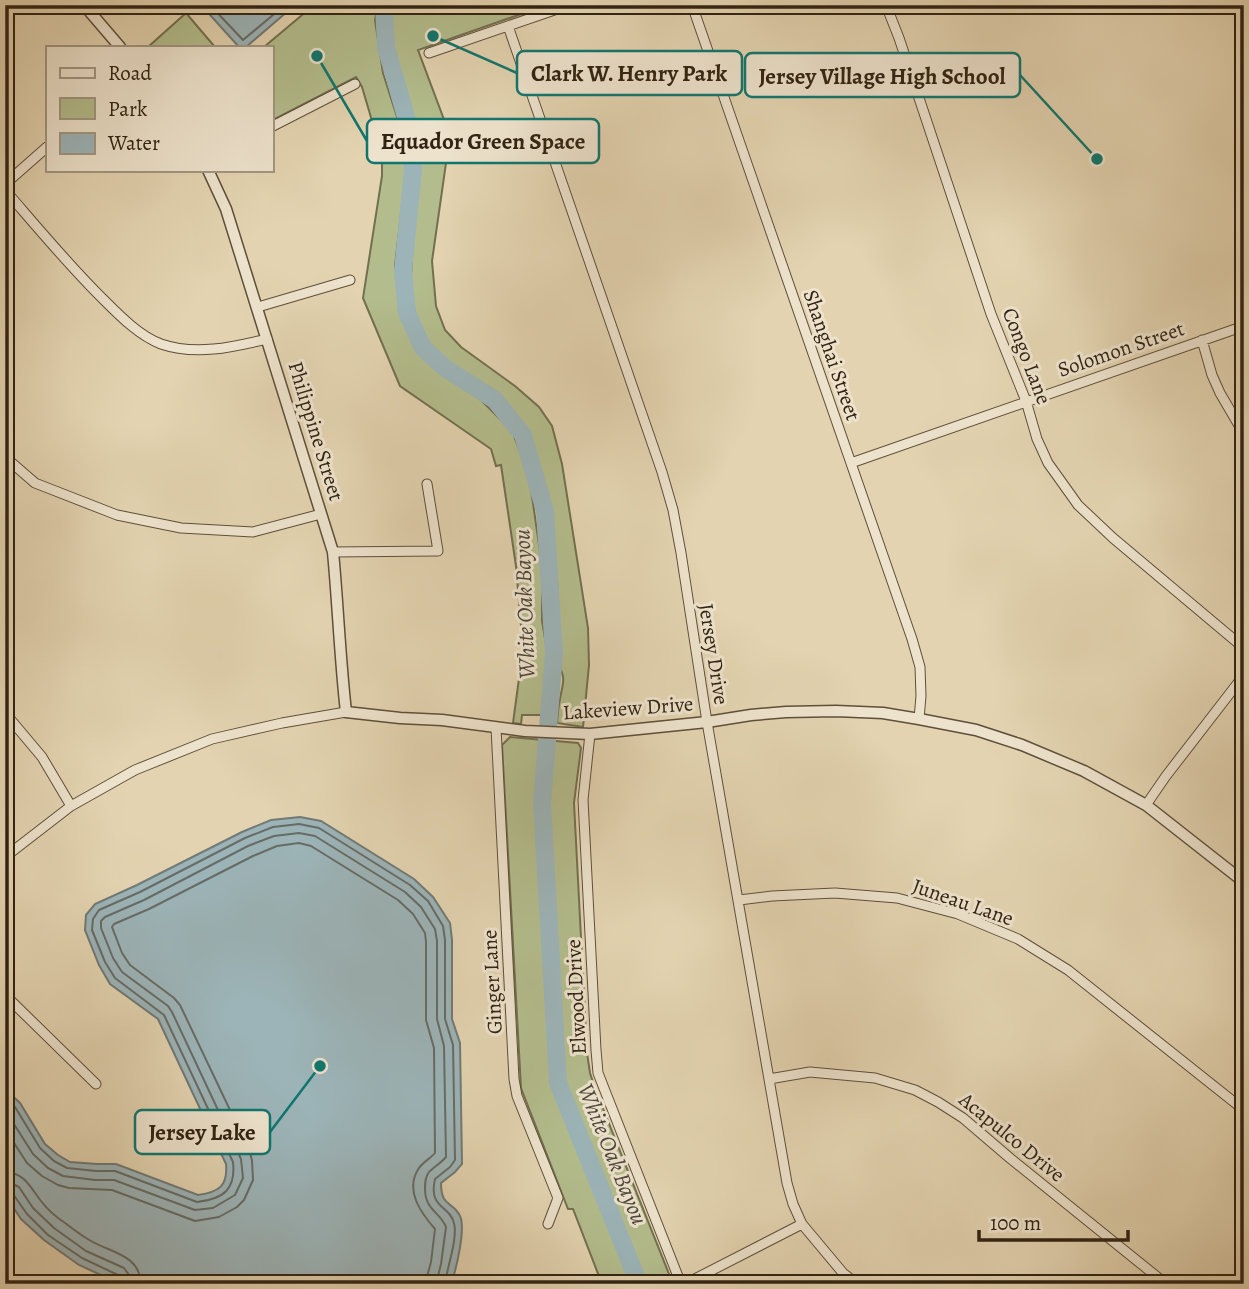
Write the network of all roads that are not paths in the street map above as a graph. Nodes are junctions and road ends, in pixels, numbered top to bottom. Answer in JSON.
{"nodes":[{"id":1,"x":84,"y":5,"type":"edge"},
{"id":2,"x":569,"y":5,"type":"edge"},
{"id":3,"x":692,"y":5,"type":"edge"},
{"id":4,"x":887,"y":5,"type":"edge"},
{"id":5,"x":508,"y":26,"type":"junction"},
{"id":6,"x":119,"y":46,"type":"edge"},
{"id":7,"x":429,"y":53,"type":"dead end"},
{"id":8,"x":355,"y":84,"type":"dead end"},
{"id":9,"x":273,"y":126,"type":"edge"},
{"id":10,"x":46,"y":148,"type":"edge"},
{"id":11,"x":209,"y":172,"type":"edge"},
{"id":12,"x":5,"y":184,"type":"edge"},
{"id":13,"x":5,"y":190,"type":"edge"},
{"id":14,"x":350,"y":280,"type":"dead end"},
{"id":15,"x":258,"y":307,"type":"junction"},
{"id":16,"x":1244,"y":326,"type":"edge"},
{"id":17,"x":267,"y":339,"type":"junction"},
{"id":18,"x":1202,"y":340,"type":"junction"},
{"id":19,"x":1026,"y":401,"type":"junction"},
{"id":20,"x":1244,"y":434,"type":"edge"},
{"id":21,"x":5,"y":457,"type":"edge"},
{"id":22,"x":851,"y":463,"type":"junction"},
{"id":23,"x":427,"y":484,"type":"dead end"},
{"id":24,"x":321,"y":514,"type":"junction"},
{"id":25,"x":333,"y":552,"type":"junction"},
{"id":26,"x":1244,"y":648,"type":"edge"},
{"id":27,"x":1244,"y":675,"type":"edge"},
{"id":28,"x":346,"y":712,"type":"junction"},
{"id":29,"x":5,"y":713,"type":"edge"},
{"id":30,"x":919,"y":719,"type":"junction"},
{"id":31,"x":707,"y":722,"type":"junction"},
{"id":32,"x":496,"y":728,"type":"junction"},
{"id":33,"x":590,"y":734,"type":"junction"},
{"id":34,"x":1146,"y":805,"type":"junction"},
{"id":35,"x":71,"y":806,"type":"junction"},
{"id":36,"x":5,"y":857,"type":"edge"},
{"id":37,"x":1244,"y":882,"type":"edge"},
{"id":38,"x":739,"y":900,"type":"junction"},
{"id":39,"x":5,"y":995,"type":"edge"},
{"id":40,"x":769,"y":1079,"type":"junction"},
{"id":41,"x":96,"y":1084,"type":"dead end"},
{"id":42,"x":1244,"y":1110,"type":"edge"},
{"id":43,"x":548,"y":1224,"type":"dead end"},
{"id":44,"x":802,"y":1224,"type":"junction"},
{"id":45,"x":683,"y":1284,"type":"edge"},
{"id":46,"x":857,"y":1284,"type":"edge"},
{"id":47,"x":1166,"y":1284,"type":"edge"}],
"edges":[{"from":1,"to":6,"type":"street"},
{"from":2,"to":5,"type":"street"},
{"from":3,"to":22,"type":"street","name":"Shanghai Street"},
{"from":4,"to":19,"type":"street","name":"Congo Lane"},
{"from":5,"to":7,"type":"street"},
{"from":5,"to":31,"type":"street","name":"Jersey Drive"},
{"from":8,"to":9,"type":"street"},
{"from":10,"to":12,"type":"street"},
{"from":11,"to":15,"type":"street","name":"Philippine Street"},
{"from":13,"to":17,"type":"street"},
{"from":14,"to":15,"type":"street"},
{"from":15,"to":17,"type":"street","name":"Philippine Street"},
{"from":16,"to":18,"type":"street","name":"Solomon Street"},
{"from":17,"to":24,"type":"street","name":"Philippine Street"},
{"from":18,"to":19,"type":"street","name":"Solomon Street"},
{"from":18,"to":20,"type":"street"},
{"from":19,"to":22,"type":"street","name":"Solomon Street"},
{"from":19,"to":26,"type":"street","name":"Congo Lane"},
{"from":21,"to":24,"type":"street"},
{"from":22,"to":30,"type":"street","name":"Shanghai Street"},
{"from":23,"to":25,"type":"street"},
{"from":24,"to":25,"type":"street","name":"Philippine Street"},
{"from":25,"to":28,"type":"street","name":"Philippine Street"},
{"from":27,"to":34,"type":"street"},
{"from":28,"to":32,"type":"street","name":"Lakeview Drive"},
{"from":28,"to":35,"type":"street","name":"Lakeview Drive"},
{"from":29,"to":35,"type":"street"},
{"from":30,"to":31,"type":"street","name":"Lakeview Drive"},
{"from":30,"to":34,"type":"street","name":"Lakeview Drive"},
{"from":31,"to":33,"type":"street","name":"Lakeview Drive"},
{"from":31,"to":38,"type":"street","name":"Jersey Drive"},
{"from":32,"to":33,"type":"street","name":"Lakeview Drive"},
{"from":32,"to":43,"type":"street","name":"Ginger Lane"},
{"from":33,"to":45,"type":"street","name":"Elwood Drive"},
{"from":34,"to":37,"type":"street","name":"Lakeview Drive"},
{"from":35,"to":36,"type":"street","name":"Lakeview Drive"},
{"from":38,"to":40,"type":"street","name":"Jersey Drive"},
{"from":38,"to":42,"type":"street","name":"Juneau Lane"},
{"from":39,"to":41,"type":"street"},
{"from":40,"to":44,"type":"street","name":"Jersey Drive"},
{"from":40,"to":47,"type":"street","name":"Acapulco Drive"},
{"from":44,"to":45,"type":"street"},
{"from":44,"to":46,"type":"street","name":"Jersey Drive"}]}
